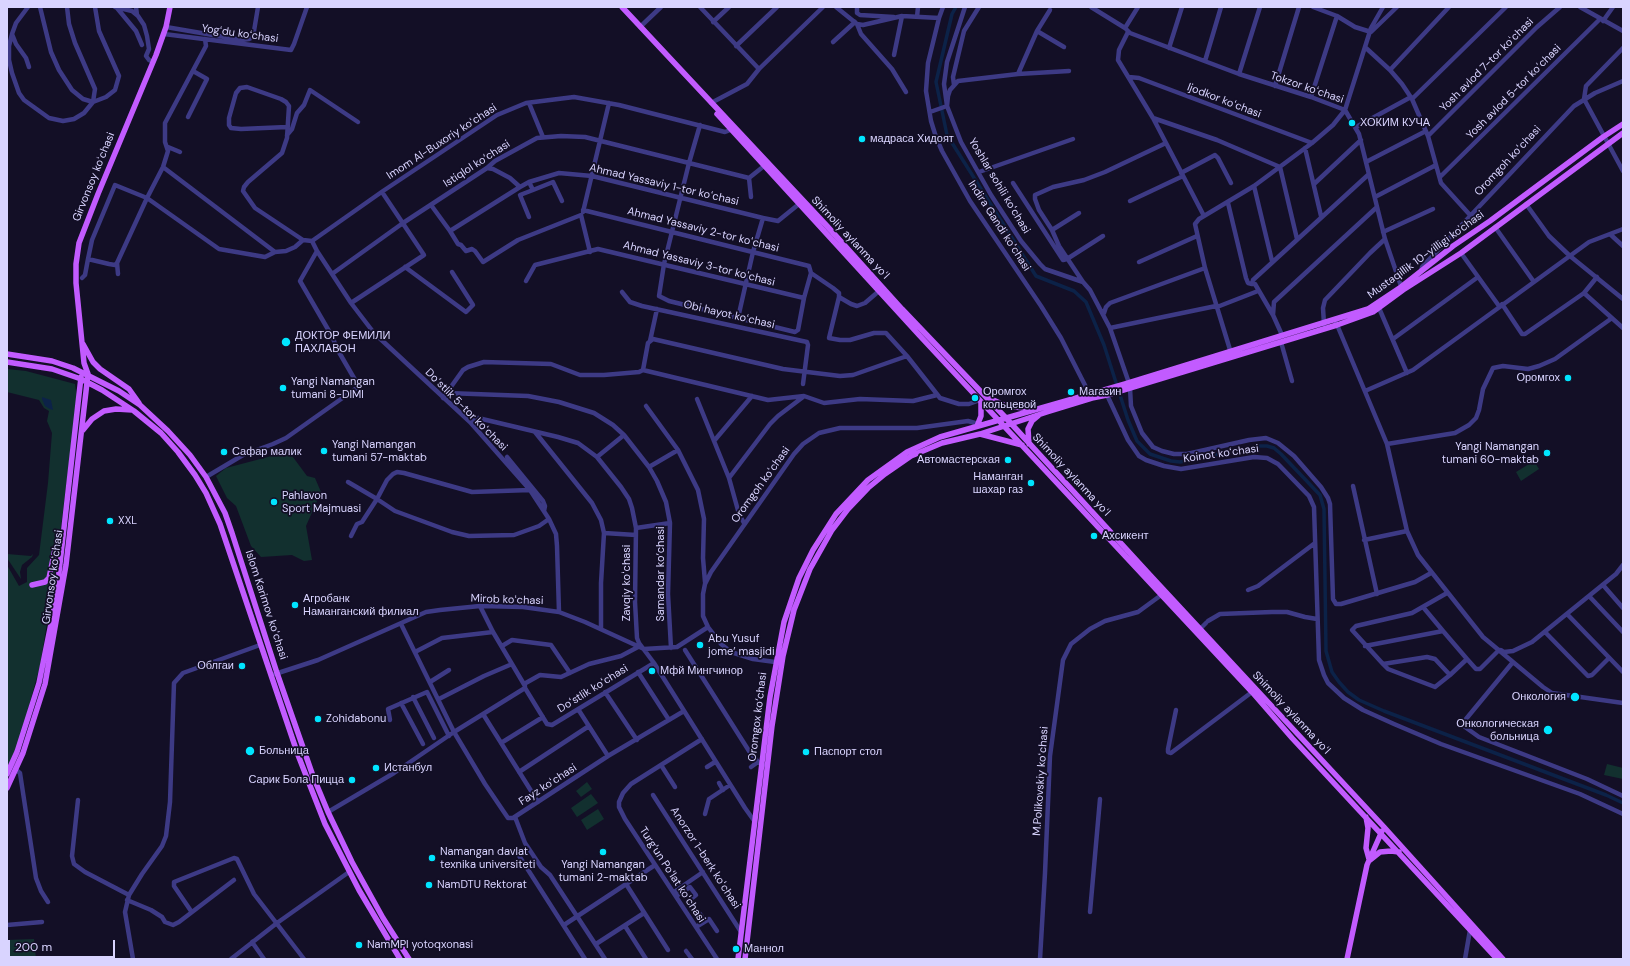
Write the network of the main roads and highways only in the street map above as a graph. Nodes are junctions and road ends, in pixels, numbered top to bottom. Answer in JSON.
{"nodes":[{"id":1,"x":170,"y":7,"type":"edge"},
{"id":2,"x":620,"y":7,"type":"edge"},
{"id":3,"x":1623,"y":124,"type":"edge"},
{"id":4,"x":733,"y":129,"type":"junction"},
{"id":5,"x":1623,"y":133,"type":"edge"},
{"id":6,"x":825,"y":229,"type":"junction"},
{"id":7,"x":1402,"y":288,"type":"junction"},
{"id":8,"x":900,"y":311,"type":"junction"},
{"id":9,"x":1336,"y":323,"type":"junction"},
{"id":10,"x":81,"y":341,"type":"junction"},
{"id":11,"x":7,"y":354,"type":"edge"},
{"id":12,"x":1231,"y":354,"type":"junction"},
{"id":13,"x":7,"y":362,"type":"edge"},
{"id":14,"x":84,"y":363,"type":"junction"},
{"id":15,"x":81,"y":371,"type":"junction"},
{"id":16,"x":88,"y":374,"type":"junction"},
{"id":17,"x":81,"y":378,"type":"junction"},
{"id":18,"x":88,"y":381,"type":"junction"},
{"id":19,"x":986,"y":396,"type":"junction"},
{"id":20,"x":980,"y":401,"type":"junction"},
{"id":21,"x":140,"y":405,"type":"junction"},
{"id":22,"x":134,"y":410,"type":"junction"},
{"id":23,"x":1039,"y":412,"type":"junction"},
{"id":24,"x":1006,"y":418,"type":"junction"},
{"id":25,"x":998,"y":420,"type":"junction"},
{"id":26,"x":1011,"y":423,"type":"junction"},
{"id":27,"x":977,"y":426,"type":"junction"},
{"id":28,"x":1004,"y":426,"type":"junction"},
{"id":29,"x":82,"y":432,"type":"junction"},
{"id":30,"x":980,"y":434,"type":"junction"},
{"id":31,"x":954,"y":436,"type":"junction"},
{"id":32,"x":1026,"y":445,"type":"junction"},
{"id":33,"x":65,"y":529,"type":"junction"},
{"id":34,"x":244,"y":571,"type":"junction"},
{"id":35,"x":236,"y":574,"type":"junction"},
{"id":36,"x":32,"y":585,"type":"dead end"},
{"id":37,"x":1164,"y":594,"type":"junction"},
{"id":38,"x":50,"y":645,"type":"junction"},
{"id":39,"x":47,"y":660,"type":"junction"},
{"id":40,"x":1294,"y":736,"type":"junction"},
{"id":41,"x":763,"y":764,"type":"junction"},
{"id":42,"x":7,"y":774,"type":"edge"},
{"id":43,"x":7,"y":788,"type":"edge"},
{"id":44,"x":1366,"y":817,"type":"junction"},
{"id":45,"x":758,"y":823,"type":"junction"},
{"id":46,"x":1382,"y":830,"type":"junction"},
{"id":47,"x":1399,"y":852,"type":"junction"},
{"id":48,"x":1368,"y":860,"type":"junction"},
{"id":49,"x":397,"y":958,"type":"edge"},
{"id":50,"x":409,"y":959,"type":"edge"},
{"id":51,"x":738,"y":959,"type":"edge"},
{"id":52,"x":745,"y":959,"type":"edge"},
{"id":53,"x":1347,"y":959,"type":"edge"},
{"id":54,"x":1497,"y":959,"type":"edge"},
{"id":55,"x":1503,"y":959,"type":"edge"}],
"edges":[{"from":1,"to":10,"type":"main road","name":"Girvonsoy koʻchasi"},
{"from":2,"to":4,"type":"main road","name":"Shimoliy aylanma yoʻl"},
{"from":2,"to":4,"type":"main road","name":"Shimoliy aylanma yoʻl"},
{"from":3,"to":7,"type":"main road","name":"Mustaqillik 10-yilligi ko'chasi"},
{"from":4,"to":6,"type":"main road","name":"Shimoliy aylanma yoʻl"},
{"from":4,"to":6,"type":"main road","name":"Shimoliy aylanma yoʻl"},
{"from":5,"to":7,"type":"main road","name":"Mustaqillik 10-yilligi ko'chasi"},
{"from":6,"to":8,"type":"main road","name":"Shimoliy aylanma yoʻl"},
{"from":6,"to":8,"type":"main road","name":"Shimoliy aylanma yoʻl"},
{"from":7,"to":9,"type":"main road","name":"Mustaqillik 10-yilligi ko'chasi"},
{"from":7,"to":9,"type":"main road","name":"Mustaqillik 10-yilligi ko'chasi"},
{"from":8,"to":19,"type":"main road","name":"Shimoliy aylanma yoʻl"},
{"from":8,"to":20,"type":"main road","name":"Shimoliy aylanma yoʻl"},
{"from":9,"to":12,"type":"main road","name":"Mustaqillik 10-yilligi ko'chasi"},
{"from":9,"to":12,"type":"main road","name":"Mustaqillik 10-yilligi ko'chasi"},
{"from":10,"to":14,"type":"main road","name":"Girvonsoy koʻchasi"},
{"from":10,"to":21,"type":"main road"},
{"from":11,"to":15,"type":"main road","name":"Islom Karimov koʻchasi"},
{"from":12,"to":23,"type":"main road","name":"Mustaqillik 10-yilligi ko'chasi"},
{"from":13,"to":17,"type":"main road","name":"Islom Karimov koʻchasi"},
{"from":14,"to":15,"type":"main road","name":"Girvonsoy koʻchasi"},
{"from":14,"to":16,"type":"main road","name":"Girvonsoy koʻchasi"},
{"from":15,"to":16,"type":"main road","name":"Islom Karimov koʻchasi"},
{"from":15,"to":17,"type":"main road","name":"Girvonsoy koʻchasi"},
{"from":16,"to":18,"type":"main road","name":"Girvonsoy koʻchasi"},
{"from":16,"to":21,"type":"main road","name":"Islom Karimov koʻchasi"},
{"from":17,"to":18,"type":"main road","name":"Islom Karimov koʻchasi"},
{"from":17,"to":33,"type":"main road","name":"Girvonsoy koʻchasi"},
{"from":18,"to":22,"type":"main road","name":"Islom Karimov koʻchasi"},
{"from":18,"to":29,"type":"main road","name":"Girvonsoy koʻchasi"},
{"from":19,"to":23,"type":"main road"},
{"from":19,"to":24,"type":"main road","name":"Shimoliy aylanma yoʻl"},
{"from":20,"to":25,"type":"main road","name":"Shimoliy aylanma yoʻl"},
{"from":20,"to":27,"type":"main road"},
{"from":21,"to":34,"type":"main road","name":"Islom Karimov koʻchasi"},
{"from":22,"to":29,"type":"main road"},
{"from":22,"to":35,"type":"main road","name":"Islom Karimov koʻchasi"},
{"from":23,"to":24,"type":"main road"},
{"from":23,"to":26,"type":"main road"},
{"from":23,"to":32,"type":"main road"},
{"from":24,"to":25,"type":"main road"},
{"from":24,"to":26,"type":"main road","name":"Shimoliy aylanma yoʻl"},
{"from":25,"to":27,"type":"main road"},
{"from":25,"to":28,"type":"main road","name":"Shimoliy aylanma yoʻl"},
{"from":26,"to":28,"type":"main road"},
{"from":26,"to":32,"type":"main road","name":"Shimoliy aylanma yoʻl"},
{"from":27,"to":31,"type":"main road"},
{"from":28,"to":30,"type":"main road"},
{"from":28,"to":32,"type":"main road","name":"Shimoliy aylanma yoʻl"},
{"from":29,"to":38,"type":"main road","name":"Girvonsoy koʻchasi"},
{"from":30,"to":31,"type":"main road"},
{"from":30,"to":32,"type":"main road"},
{"from":31,"to":41,"type":"main road","name":"Oromgox ko‘chasi"},
{"from":31,"to":41,"type":"main road","name":"Oromgox ko‘chasi"},
{"from":32,"to":37,"type":"main road","name":"Shimoliy aylanma yoʻl"},
{"from":33,"to":36,"type":"main road"},
{"from":33,"to":38,"type":"main road","name":"Girvonsoy koʻchasi"},
{"from":34,"to":35,"type":"main road"},
{"from":34,"to":50,"type":"main road","name":"Islom Karimov koʻchasi"},
{"from":35,"to":49,"type":"main road","name":"Islom Karimov koʻchasi"},
{"from":37,"to":40,"type":"main road","name":"Shimoliy aylanma yoʻl"},
{"from":37,"to":40,"type":"main road","name":"Shimoliy aylanma yoʻl"},
{"from":38,"to":39,"type":"main road","name":"Girvonsoy koʻchasi"},
{"from":39,"to":42,"type":"main road","name":"Girvonsoy koʻchasi"},
{"from":39,"to":43,"type":"main road","name":"Girvonsoy koʻchasi"},
{"from":40,"to":44,"type":"main road","name":"Shimoliy aylanma yoʻl"},
{"from":40,"to":46,"type":"main road","name":"Shimoliy aylanma yoʻl"},
{"from":41,"to":45,"type":"main road","name":"Oromgox ko‘chasi"},
{"from":44,"to":46,"type":"main road","name":"Shimoliy aylanma yoʻl"},
{"from":44,"to":48,"type":"main road"},
{"from":45,"to":51,"type":"main road","name":"Oromgox ko‘chasi"},
{"from":45,"to":52,"type":"main road","name":"Oromgox ko‘chasi"},
{"from":46,"to":47,"type":"main road","name":"Shimoliy aylanma yoʻl"},
{"from":46,"to":48,"type":"main road"},
{"from":46,"to":55,"type":"main road","name":"Shimoliy aylanma yoʻl"},
{"from":47,"to":48,"type":"main road"},
{"from":47,"to":54,"type":"main road","name":"Shimoliy aylanma yoʻl"},
{"from":48,"to":53,"type":"main road"}]}
